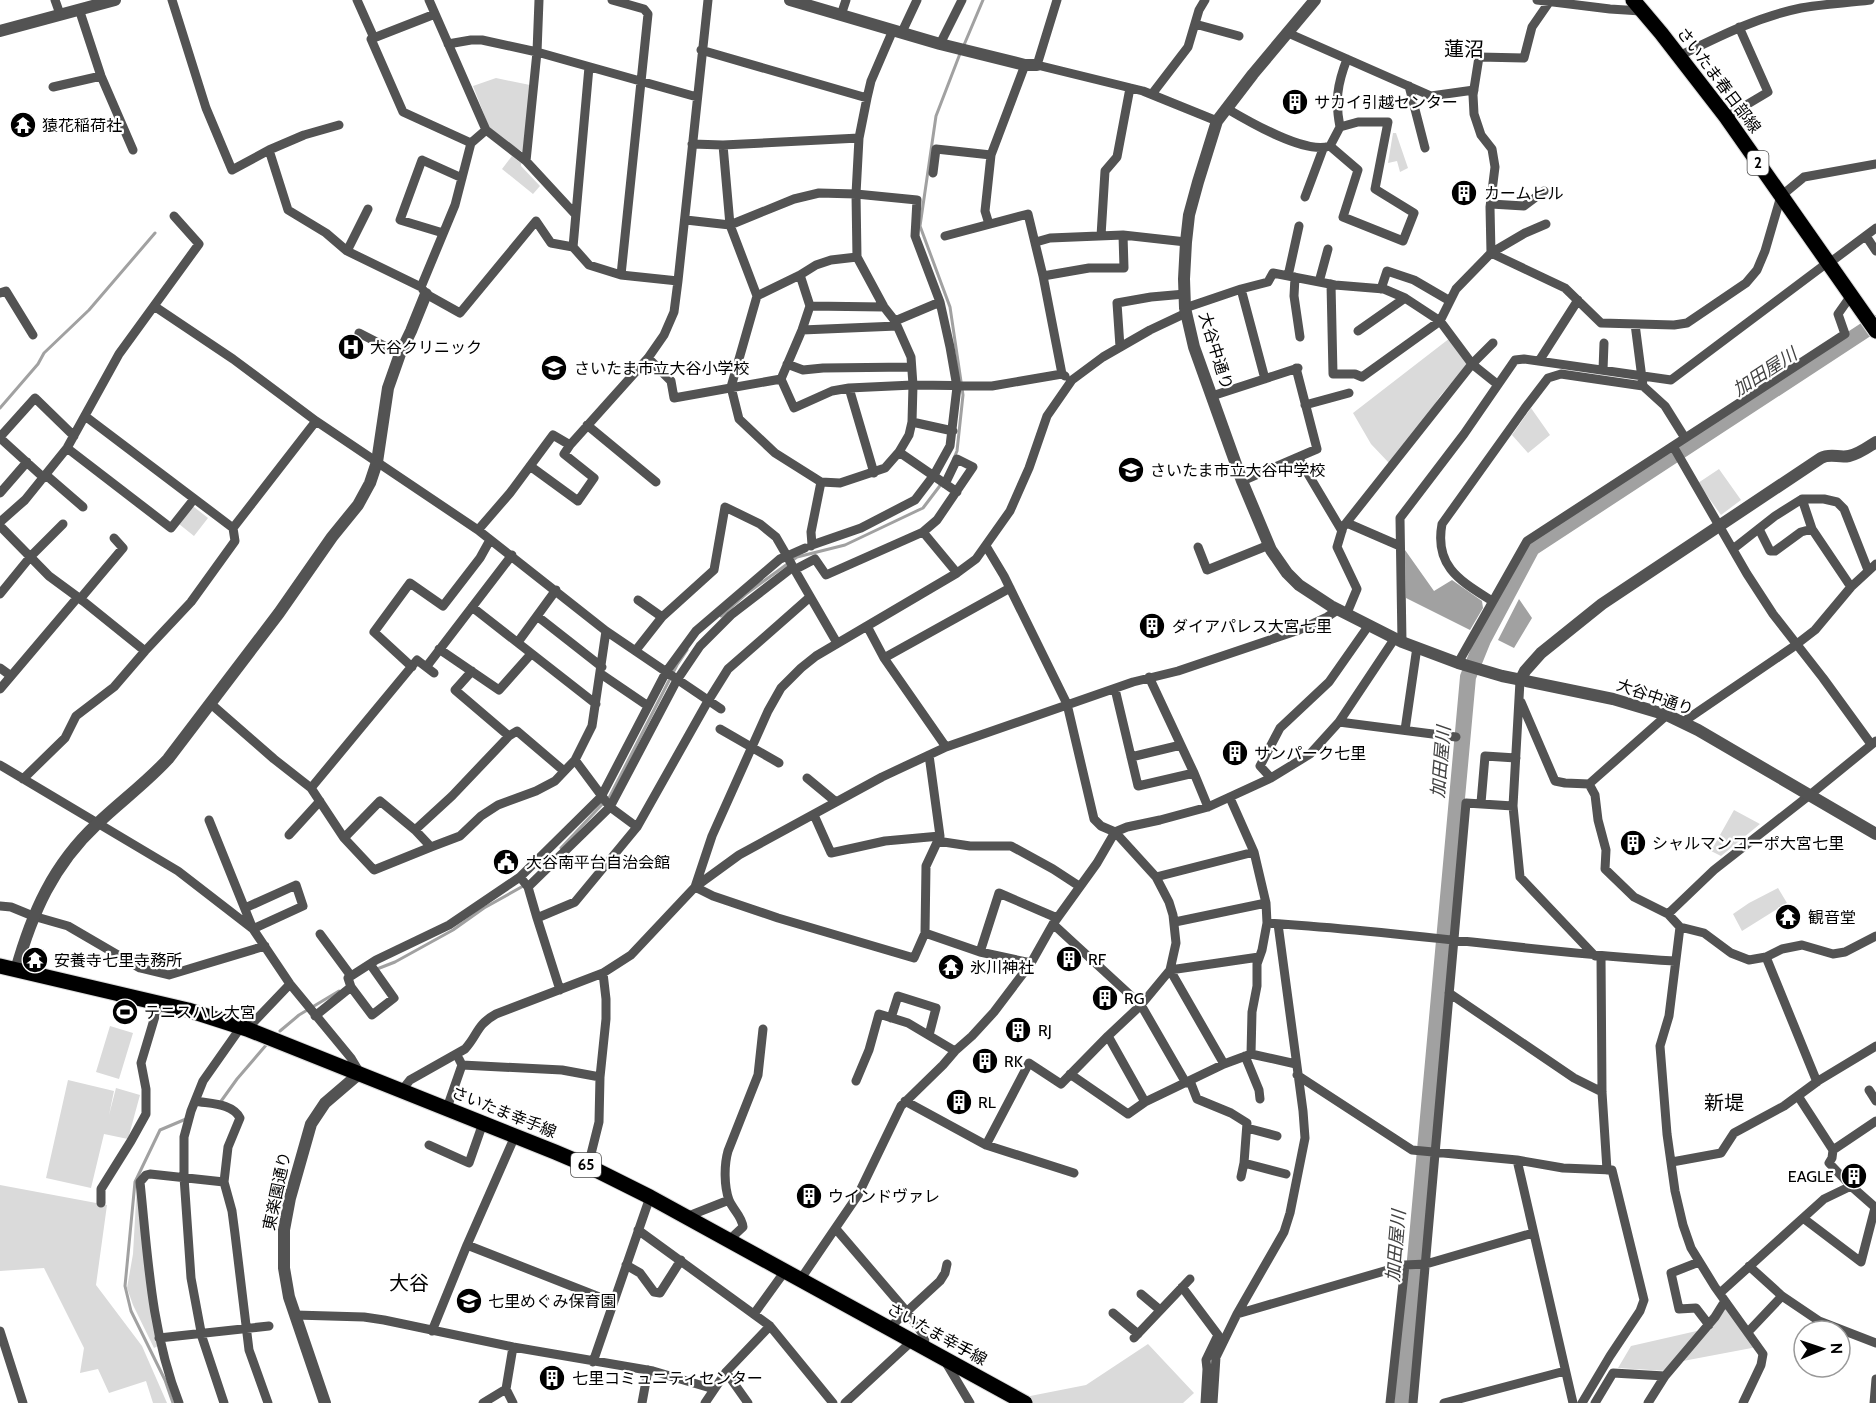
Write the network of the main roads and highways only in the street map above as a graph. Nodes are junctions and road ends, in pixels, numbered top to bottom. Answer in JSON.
{"nodes":[{"id":1,"x":1637,"y":5,"type":"edge"},
{"id":2,"x":1875,"y":326,"type":"edge"},
{"id":3,"x":0,"y":966,"type":"edge"},
{"id":4,"x":1025,"y":1403,"type":"edge"}],
"edges":[{"from":1,"to":2,"type":"main road","name":"さいたま春日部線","number":"2"},
{"from":3,"to":4,"type":"main road","name":"さいたま幸手線","number":"65"}]}
